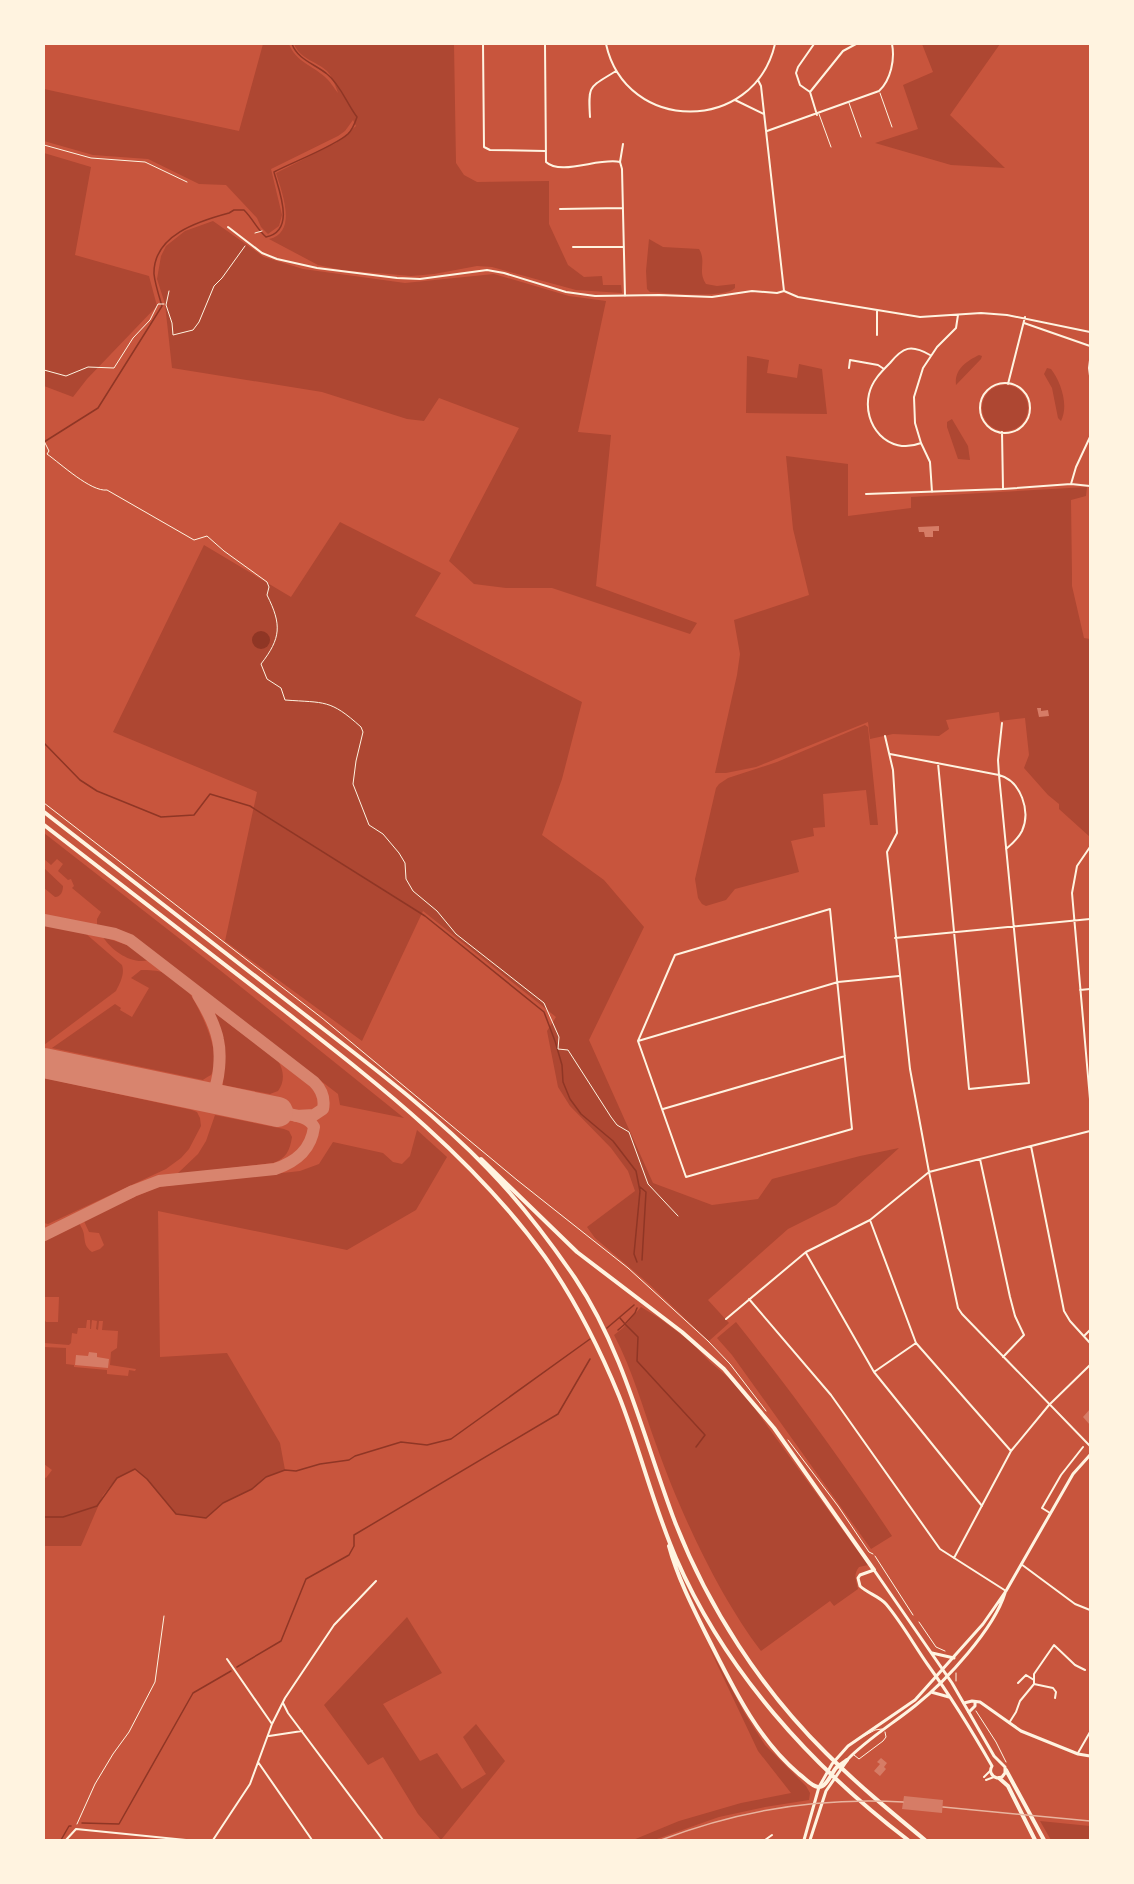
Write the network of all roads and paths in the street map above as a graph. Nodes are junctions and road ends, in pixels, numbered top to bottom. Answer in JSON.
{"nodes":[{"id":1,"x":483,"y":44,"type":"edge"},
{"id":2,"x":544,"y":44,"type":"edge"},
{"id":3,"x":606,"y":44,"type":"edge"},
{"id":4,"x":775,"y":44,"type":"edge"},
{"id":5,"x":814,"y":44,"type":"edge"},
{"id":6,"x":856,"y":44,"type":"edge"},
{"id":7,"x":892,"y":44,"type":"edge"},
{"id":8,"x":616,"y":71,"type":"junction"},
{"id":9,"x":758,"y":80,"type":"junction"},
{"id":10,"x":810,"y":92,"type":"junction"},
{"id":11,"x":879,"y":92,"type":"junction"},
{"id":12,"x":735,"y":100,"type":"junction"},
{"id":13,"x":849,"y":103,"type":"junction"},
{"id":14,"x":764,"y":114,"type":"junction"},
{"id":15,"x":818,"y":114,"type":"junction"},
{"id":16,"x":590,"y":117,"type":"dead end"},
{"id":17,"x":892,"y":127,"type":"dead end"},
{"id":18,"x":766,"y":131,"type":"junction"},
{"id":19,"x":861,"y":137,"type":"dead end"},
{"id":20,"x":623,"y":144,"type":"dead end"},
{"id":21,"x":44,"y":145,"type":"edge"},
{"id":22,"x":831,"y":147,"type":"dead end"},
{"id":23,"x":545,"y":151,"type":"junction"},
{"id":24,"x":620,"y":162,"type":"junction"},
{"id":25,"x":187,"y":182,"type":"dead end"},
{"id":26,"x":622,"y":208,"type":"junction"},
{"id":27,"x":560,"y":209,"type":"dead end"},
{"id":28,"x":228,"y":227,"type":"dead end"},
{"id":29,"x":262,"y":231,"type":"dead end"},
{"id":30,"x":255,"y":233,"type":"dead end"},
{"id":31,"x":247,"y":243,"type":"junction"},
{"id":32,"x":573,"y":247,"type":"dead end"},
{"id":33,"x":624,"y":247,"type":"junction"},
{"id":34,"x":169,"y":291,"type":"dead end"},
{"id":35,"x":784,"y":291,"type":"junction"},
{"id":36,"x":625,"y":296,"type":"junction"},
{"id":37,"x":166,"y":304,"type":"junction"},
{"id":38,"x":877,"y":311,"type":"junction"},
{"id":39,"x":958,"y":315,"type":"junction"},
{"id":40,"x":1025,"y":317,"type":"junction"},
{"id":41,"x":1024,"y":323,"type":"junction"},
{"id":42,"x":1090,"y":332,"type":"edge"},
{"id":43,"x":878,"y":334,"type":"dead end"},
{"id":44,"x":1090,"y":346,"type":"edge"},
{"id":45,"x":930,"y":355,"type":"junction"},
{"id":46,"x":1090,"y":360,"type":"edge"},
{"id":47,"x":849,"y":368,"type":"dead end"},
{"id":48,"x":884,"y":369,"type":"junction"},
{"id":49,"x":44,"y":370,"type":"edge"},
{"id":50,"x":1090,"y":376,"type":"edge"},
{"id":51,"x":1008,"y":384,"type":"junction"},
{"id":52,"x":1002,"y":432,"type":"junction"},
{"id":53,"x":1090,"y":437,"type":"edge"},
{"id":54,"x":44,"y":441,"type":"edge"},
{"id":55,"x":921,"y":443,"type":"junction"},
{"id":56,"x":1071,"y":484,"type":"junction"},
{"id":57,"x":1090,"y":486,"type":"edge"},
{"id":58,"x":1003,"y":489,"type":"junction"},
{"id":59,"x":932,"y":492,"type":"junction"},
{"id":60,"x":866,"y":494,"type":"dead end"},
{"id":61,"x":1002,"y":723,"type":"dead end"},
{"id":62,"x":885,"y":736,"type":"dead end"},
{"id":63,"x":890,"y":754,"type":"junction"},
{"id":64,"x":938,"y":763,"type":"junction"},
{"id":65,"x":999,"y":775,"type":"junction"},
{"id":66,"x":44,"y":803,"type":"edge"},
{"id":67,"x":44,"y":812,"type":"edge"},
{"id":68,"x":44,"y":825,"type":"edge"},
{"id":69,"x":1090,"y":847,"type":"edge"},
{"id":70,"x":1006,"y":849,"type":"junction"},
{"id":71,"x":1090,"y":920,"type":"edge"},
{"id":72,"x":1074,"y":921,"type":"junction"},
{"id":73,"x":1013,"y":926,"type":"junction"},
{"id":74,"x":954,"y":932,"type":"junction"},
{"id":75,"x":895,"y":938,"type":"junction"},
{"id":76,"x":899,"y":976,"type":"junction"},
{"id":77,"x":838,"y":982,"type":"junction"},
{"id":78,"x":1090,"y":989,"type":"edge"},
{"id":79,"x":1080,"y":990,"type":"junction"},
{"id":80,"x":638,"y":1041,"type":"junction"},
{"id":81,"x":845,"y":1056,"type":"junction"},
{"id":82,"x":1089,"y":1059,"type":"edge"},
{"id":83,"x":1090,"y":1099,"type":"edge"},
{"id":84,"x":663,"y":1109,"type":"junction"},
{"id":85,"x":1090,"y":1131,"type":"edge"},
{"id":86,"x":455,"y":1137,"type":"junction"},
{"id":87,"x":1031,"y":1146,"type":"junction"},
{"id":88,"x":980,"y":1158,"type":"junction"},
{"id":89,"x":929,"y":1172,"type":"junction"},
{"id":90,"x":678,"y":1216,"type":"dead end"},
{"id":91,"x":870,"y":1220,"type":"junction"},
{"id":92,"x":806,"y":1252,"type":"junction"},
{"id":93,"x":749,"y":1299,"type":"junction"},
{"id":94,"x":726,"y":1319,"type":"dead end"},
{"id":95,"x":1090,"y":1330,"type":"edge"},
{"id":96,"x":1084,"y":1336,"type":"junction"},
{"id":97,"x":708,"y":1341,"type":"dead end"},
{"id":98,"x":1090,"y":1342,"type":"edge"},
{"id":99,"x":916,"y":1343,"type":"junction"},
{"id":100,"x":1003,"y":1357,"type":"junction"},
{"id":101,"x":1090,"y":1365,"type":"edge"},
{"id":102,"x":874,"y":1372,"type":"junction"},
{"id":103,"x":1049,"y":1405,"type":"junction"},
{"id":104,"x":1090,"y":1446,"type":"edge"},
{"id":105,"x":1083,"y":1447,"type":"dead end"},
{"id":106,"x":1011,"y":1451,"type":"junction"},
{"id":107,"x":1090,"y":1455,"type":"edge"},
{"id":108,"x":982,"y":1506,"type":"junction"},
{"id":109,"x":1050,"y":1513,"type":"junction"},
{"id":110,"x":665,"y":1531,"type":"junction"},
{"id":111,"x":875,"y":1556,"type":"dead end"},
{"id":112,"x":954,"y":1558,"type":"junction"},
{"id":113,"x":1021,"y":1564,"type":"junction"},
{"id":114,"x":874,"y":1570,"type":"junction"},
{"id":115,"x":376,"y":1581,"type":"dead end"},
{"id":116,"x":1006,"y":1591,"type":"junction"},
{"id":117,"x":1090,"y":1610,"type":"edge"},
{"id":118,"x":913,"y":1615,"type":"dead end"},
{"id":119,"x":164,"y":1616,"type":"dead end"},
{"id":120,"x":919,"y":1622,"type":"dead end"},
{"id":121,"x":945,"y":1651,"type":"dead end"},
{"id":122,"x":930,"y":1652,"type":"junction"},
{"id":123,"x":954,"y":1658,"type":"junction"},
{"id":124,"x":227,"y":1659,"type":"dead end"},
{"id":125,"x":942,"y":1670,"type":"junction"},
{"id":126,"x":1085,"y":1670,"type":"dead end"},
{"id":127,"x":955,"y":1671,"type":"dead end"},
{"id":128,"x":937,"y":1675,"type":"junction"},
{"id":129,"x":946,"y":1675,"type":"junction"},
{"id":130,"x":941,"y":1681,"type":"junction"},
{"id":131,"x":1034,"y":1682,"type":"junction"},
{"id":132,"x":957,"y":1683,"type":"dead end"},
{"id":133,"x":1018,"y":1683,"type":"dead end"},
{"id":134,"x":930,"y":1692,"type":"junction"},
{"id":135,"x":949,"y":1697,"type":"junction"},
{"id":136,"x":1056,"y":1698,"type":"dead end"},
{"id":137,"x":283,"y":1703,"type":"junction"},
{"id":138,"x":964,"y":1703,"type":"junction"},
{"id":139,"x":975,"y":1703,"type":"junction"},
{"id":140,"x":279,"y":1709,"type":"junction"},
{"id":141,"x":975,"y":1710,"type":"dead end"},
{"id":142,"x":969,"y":1712,"type":"junction"},
{"id":143,"x":288,"y":1713,"type":"junction"},
{"id":144,"x":272,"y":1724,"type":"junction"},
{"id":145,"x":1009,"y":1724,"type":"junction"},
{"id":146,"x":884,"y":1730,"type":"junction"},
{"id":147,"x":302,"y":1731,"type":"junction"},
{"id":148,"x":1090,"y":1732,"type":"edge"},
{"id":149,"x":268,"y":1736,"type":"junction"},
{"id":150,"x":858,"y":1738,"type":"junction"},
{"id":151,"x":853,"y":1754,"type":"junction"},
{"id":152,"x":1078,"y":1754,"type":"junction"},
{"id":153,"x":1090,"y":1756,"type":"edge"},
{"id":154,"x":847,"y":1760,"type":"joint"},
{"id":155,"x":258,"y":1762,"type":"junction"},
{"id":156,"x":1000,"y":1763,"type":"junction"},
{"id":157,"x":991,"y":1768,"type":"junction"},
{"id":158,"x":1007,"y":1769,"type":"junction"},
{"id":159,"x":997,"y":1778,"type":"junction"},
{"id":160,"x":827,"y":1781,"type":"junction"},
{"id":161,"x":819,"y":1787,"type":"junction"},
{"id":162,"x":1017,"y":1796,"type":"junction"},
{"id":163,"x":76,"y":1829,"type":"junction"},
{"id":164,"x":772,"y":1834,"type":"dead end"},
{"id":165,"x":66,"y":1840,"type":"edge"},
{"id":166,"x":186,"y":1840,"type":"edge"},
{"id":167,"x":213,"y":1840,"type":"edge"},
{"id":168,"x":312,"y":1840,"type":"edge"},
{"id":169,"x":383,"y":1840,"type":"edge"},
{"id":170,"x":765,"y":1840,"type":"edge"},
{"id":171,"x":804,"y":1840,"type":"edge"},
{"id":172,"x":810,"y":1840,"type":"edge"},
{"id":173,"x":908,"y":1840,"type":"edge"},
{"id":174,"x":925,"y":1840,"type":"edge"},
{"id":175,"x":1035,"y":1840,"type":"edge"},
{"id":176,"x":1044,"y":1840,"type":"edge"}],
"edges":[{"from":1,"to":23,"type":"street"},
{"from":2,"to":23,"type":"street"},
{"from":3,"to":8,"type":"street"},
{"from":4,"to":9,"type":"street"},
{"from":5,"to":10,"type":"street"},
{"from":6,"to":10,"type":"street"},
{"from":7,"to":11,"type":"street"},
{"from":8,"to":12,"type":"street"},
{"from":8,"to":16,"type":"street"},
{"from":9,"to":12,"type":"street"},
{"from":9,"to":14,"type":"street"},
{"from":10,"to":15,"type":"street"},
{"from":11,"to":13,"type":"street"},
{"from":11,"to":17,"type":"lane"},
{"from":12,"to":14,"type":"street"},
{"from":13,"to":15,"type":"street"},
{"from":13,"to":19,"type":"lane"},
{"from":14,"to":18,"type":"street"},
{"from":15,"to":18,"type":"street"},
{"from":15,"to":22,"type":"lane"},
{"from":18,"to":35,"type":"street"},
{"from":20,"to":24,"type":"street"},
{"from":21,"to":25,"type":"path"},
{"from":23,"to":24,"type":"street"},
{"from":24,"to":26,"type":"street"},
{"from":26,"to":27,"type":"street"},
{"from":26,"to":33,"type":"street"},
{"from":28,"to":31,"type":"street"},
{"from":29,"to":30,"type":"path"},
{"from":31,"to":36,"type":"street"},
{"from":31,"to":37,"type":"path"},
{"from":32,"to":33,"type":"street"},
{"from":33,"to":36,"type":"street"},
{"from":34,"to":37,"type":"path"},
{"from":35,"to":36,"type":"street"},
{"from":35,"to":38,"type":"street"},
{"from":37,"to":49,"type":"path"},
{"from":38,"to":39,"type":"street"},
{"from":38,"to":43,"type":"street"},
{"from":39,"to":40,"type":"street"},
{"from":39,"to":45,"type":"street"},
{"from":40,"to":41,"type":"street"},
{"from":40,"to":42,"type":"street"},
{"from":41,"to":44,"type":"street"},
{"from":41,"to":51,"type":"street"},
{"from":45,"to":48,"type":"street"},
{"from":45,"to":55,"type":"street"},
{"from":46,"to":50,"type":"street"},
{"from":47,"to":48,"type":"street"},
{"from":48,"to":55,"type":"street"},
{"from":51,"to":52,"type":"street"},
{"from":51,"to":52,"type":"street"},
{"from":52,"to":58,"type":"street"},
{"from":53,"to":56,"type":"street"},
{"from":54,"to":90,"type":"path"},
{"from":55,"to":59,"type":"street"},
{"from":56,"to":57,"type":"street"},
{"from":56,"to":58,"type":"street"},
{"from":58,"to":59,"type":"street"},
{"from":59,"to":60,"type":"street"},
{"from":61,"to":65,"type":"street"},
{"from":62,"to":63,"type":"street"},
{"from":63,"to":64,"type":"street"},
{"from":63,"to":75,"type":"street"},
{"from":64,"to":65,"type":"street"},
{"from":64,"to":74,"type":"street"},
{"from":65,"to":70,"type":"street"},
{"from":65,"to":70,"type":"street"},
{"from":66,"to":97,"type":"path"},
{"from":67,"to":86,"type":"highway"},
{"from":68,"to":110,"type":"highway"},
{"from":69,"to":72,"type":"street"},
{"from":70,"to":73,"type":"street"},
{"from":71,"to":72,"type":"street"},
{"from":72,"to":73,"type":"street"},
{"from":72,"to":79,"type":"street"},
{"from":73,"to":74,"type":"street"},
{"from":73,"to":74,"type":"street"},
{"from":74,"to":75,"type":"street"},
{"from":75,"to":76,"type":"street"},
{"from":76,"to":77,"type":"street"},
{"from":76,"to":89,"type":"street"},
{"from":77,"to":80,"type":"street"},
{"from":77,"to":80,"type":"street"},
{"from":77,"to":81,"type":"street"},
{"from":78,"to":79,"type":"street"},
{"from":79,"to":82,"type":"street"},
{"from":80,"to":84,"type":"street"},
{"from":81,"to":84,"type":"street"},
{"from":81,"to":84,"type":"street"},
{"from":82,"to":83,"type":"street"},
{"from":85,"to":87,"type":"street"},
{"from":86,"to":114,"type":"highway"},
{"from":86,"to":174,"type":"highway"},
{"from":87,"to":88,"type":"street"},
{"from":87,"to":96,"type":"street"},
{"from":88,"to":89,"type":"street"},
{"from":88,"to":100,"type":"street"},
{"from":89,"to":91,"type":"street"},
{"from":89,"to":100,"type":"street"},
{"from":91,"to":92,"type":"street"},
{"from":91,"to":99,"type":"street"},
{"from":92,"to":93,"type":"street"},
{"from":92,"to":102,"type":"street"},
{"from":93,"to":94,"type":"street"},
{"from":93,"to":112,"type":"street"},
{"from":95,"to":96,"type":"street"},
{"from":96,"to":98,"type":"street"},
{"from":99,"to":102,"type":"street"},
{"from":99,"to":106,"type":"street"},
{"from":100,"to":103,"type":"street"},
{"from":101,"to":103,"type":"street"},
{"from":102,"to":108,"type":"street"},
{"from":103,"to":104,"type":"street"},
{"from":103,"to":106,"type":"street"},
{"from":105,"to":109,"type":"street"},
{"from":106,"to":108,"type":"street"},
{"from":107,"to":109,"type":"main road"},
{"from":108,"to":112,"type":"street"},
{"from":109,"to":113,"type":"main road"},
{"from":110,"to":161,"type":"highway"},
{"from":110,"to":173,"type":"highway"},
{"from":111,"to":118,"type":"lane"},
{"from":112,"to":116,"type":"street"},
{"from":113,"to":116,"type":"main road"},
{"from":113,"to":117,"type":"street"},
{"from":114,"to":122,"type":"main road"},
{"from":114,"to":128,"type":"main road"},
{"from":115,"to":137,"type":"street"},
{"from":116,"to":123,"type":"main road"},
{"from":116,"to":129,"type":"main road"},
{"from":119,"to":163,"type":"path"},
{"from":120,"to":121,"type":"lane"},
{"from":122,"to":123,"type":"main road"},
{"from":122,"to":125,"type":"main road"},
{"from":123,"to":125,"type":"main road"},
{"from":124,"to":144,"type":"street"},
{"from":125,"to":128,"type":"main road"},
{"from":125,"to":129,"type":"main road"},
{"from":126,"to":131,"type":"street"},
{"from":127,"to":132,"type":"path"},
{"from":128,"to":130,"type":"main road"},
{"from":128,"to":150,"type":"main road"},
{"from":129,"to":130,"type":"main road"},
{"from":129,"to":138,"type":"main road"},
{"from":130,"to":134,"type":"main road"},
{"from":130,"to":135,"type":"main road"},
{"from":131,"to":133,"type":"street"},
{"from":131,"to":136,"type":"street"},
{"from":131,"to":145,"type":"street"},
{"from":134,"to":135,"type":"main road"},
{"from":134,"to":146,"type":"main road"},
{"from":135,"to":157,"type":"main road"},
{"from":137,"to":140,"type":"street"},
{"from":137,"to":143,"type":"street"},
{"from":138,"to":139,"type":"main road"},
{"from":138,"to":142,"type":"main road"},
{"from":139,"to":142,"type":"main road"},
{"from":139,"to":145,"type":"main road"},
{"from":140,"to":143,"type":"street"},
{"from":140,"to":144,"type":"street"},
{"from":141,"to":158,"type":"path"},
{"from":142,"to":156,"type":"main road"},
{"from":143,"to":147,"type":"street"},
{"from":144,"to":149,"type":"street"},
{"from":145,"to":152,"type":"main road"},
{"from":146,"to":150,"type":"lane"},
{"from":146,"to":151,"type":"main road"},
{"from":146,"to":151,"type":"lane"},
{"from":147,"to":149,"type":"street"},
{"from":147,"to":169,"type":"street"},
{"from":148,"to":152,"type":"street"},
{"from":149,"to":155,"type":"street"},
{"from":150,"to":160,"type":"main road"},
{"from":151,"to":154,"type":"main road"},
{"from":152,"to":153,"type":"main road"},
{"from":154,"to":160,"type":"highway"},
{"from":155,"to":167,"type":"street"},
{"from":155,"to":168,"type":"street"},
{"from":156,"to":157,"type":"main road"},
{"from":156,"to":158,"type":"main road"},
{"from":157,"to":159,"type":"main road"},
{"from":157,"to":159,"type":"street"},
{"from":158,"to":159,"type":"main road"},
{"from":158,"to":162,"type":"highway"},
{"from":159,"to":162,"type":"highway"},
{"from":160,"to":161,"type":"highway"},
{"from":160,"to":172,"type":"main road"},
{"from":161,"to":171,"type":"main road"},
{"from":162,"to":175,"type":"highway"},
{"from":162,"to":176,"type":"highway"},
{"from":163,"to":165,"type":"street"},
{"from":163,"to":166,"type":"street"},
{"from":164,"to":170,"type":"street"}]}
